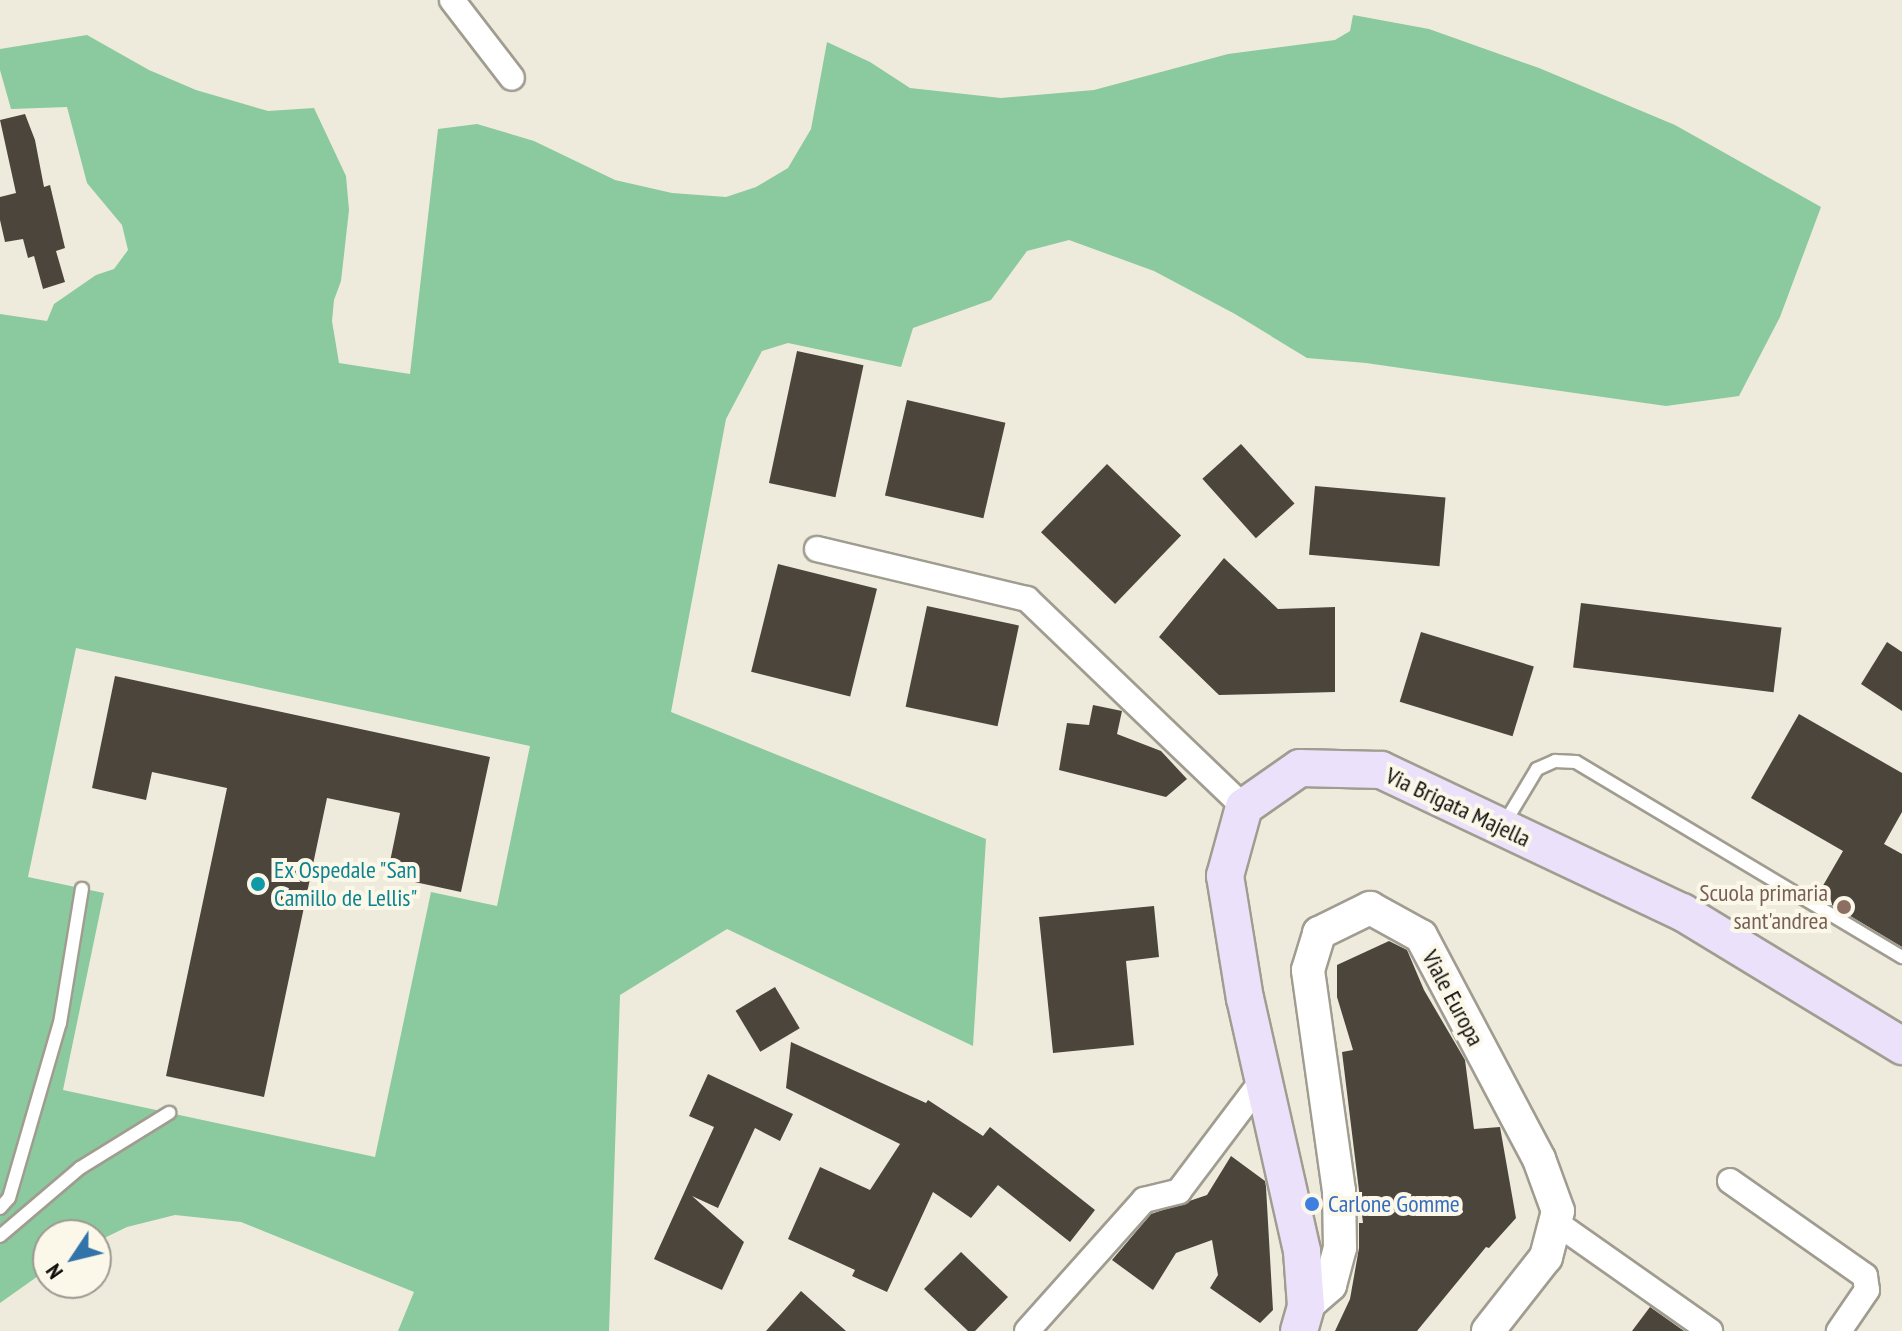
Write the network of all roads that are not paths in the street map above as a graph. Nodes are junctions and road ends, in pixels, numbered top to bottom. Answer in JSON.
{"nodes":[{"id":1,"x":452,"y":0,"type":"edge"},
{"id":2,"x":512,"y":78,"type":"dead end"},
{"id":3,"x":817,"y":549,"type":"dead end"},
{"id":4,"x":1244,"y":807,"type":"junction"},
{"id":5,"x":1502,"y":827,"type":"junction"},
{"id":6,"x":82,"y":889,"type":"dead end"},
{"id":7,"x":1902,"y":957,"type":"edge"},
{"id":8,"x":1902,"y":1046,"type":"edge"},
{"id":9,"x":1264,"y":1078,"type":"junction"},
{"id":10,"x":169,"y":1113,"type":"dead end"},
{"id":11,"x":1730,"y":1181,"type":"dead end"},
{"id":12,"x":0,"y":1208,"type":"edge"},
{"id":13,"x":1558,"y":1224,"type":"junction"},
{"id":14,"x":0,"y":1236,"type":"edge"},
{"id":15,"x":1302,"y":1318,"type":"edge"},
{"id":16,"x":1027,"y":1331,"type":"edge"},
{"id":17,"x":1488,"y":1331,"type":"edge"},
{"id":18,"x":1710,"y":1331,"type":"edge"},
{"id":19,"x":1839,"y":1331,"type":"edge"}],
"edges":[{"from":1,"to":2,"type":"street"},
{"from":3,"to":4,"type":"street"},
{"from":4,"to":5,"type":"main road","name":"Via Brigata Majella"},
{"from":4,"to":9,"type":"main road"},
{"from":5,"to":7,"type":"lane"},
{"from":5,"to":8,"type":"main road","name":"Via Brigata Majella"},
{"from":6,"to":12,"type":"lane"},
{"from":9,"to":15,"type":"main road"},
{"from":9,"to":16,"type":"street"},
{"from":10,"to":14,"type":"lane"},
{"from":11,"to":19,"type":"street"},
{"from":13,"to":15,"type":"street","name":"Viale Europa"},
{"from":13,"to":17,"type":"street"},
{"from":13,"to":18,"type":"street"}]}
